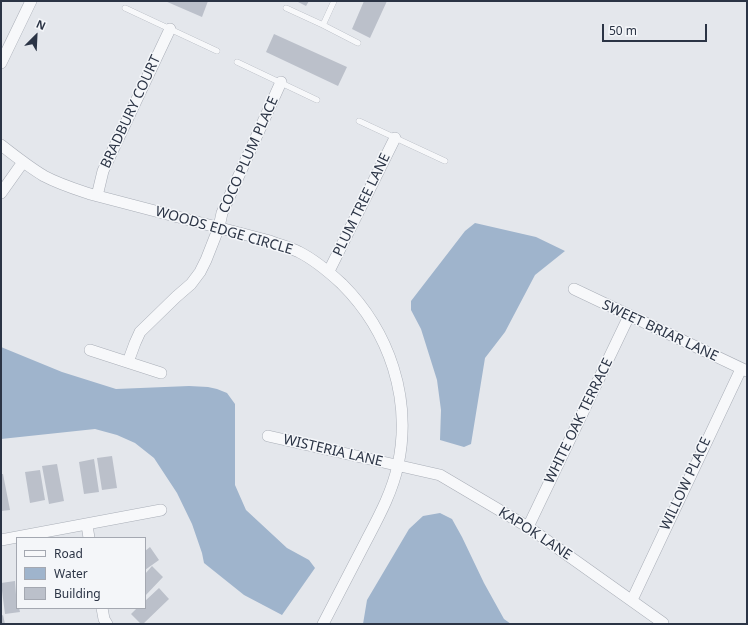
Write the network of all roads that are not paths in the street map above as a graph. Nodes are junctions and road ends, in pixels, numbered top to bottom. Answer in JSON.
{"nodes":[{"id":1,"x":31,"y":1,"type":"edge"},
{"id":2,"x":334,"y":1,"type":"edge"},
{"id":3,"x":125,"y":8,"type":"dead end"},
{"id":4,"x":286,"y":8,"type":"dead end"},
{"id":5,"x":323,"y":25,"type":"junction"},
{"id":6,"x":170,"y":29,"type":"junction"},
{"id":7,"x":358,"y":43,"type":"dead end"},
{"id":8,"x":217,"y":51,"type":"dead end"},
{"id":9,"x":237,"y":62,"type":"dead end"},
{"id":10,"x":1,"y":63,"type":"edge"},
{"id":11,"x":281,"y":82,"type":"junction"},
{"id":12,"x":317,"y":100,"type":"dead end"},
{"id":13,"x":359,"y":121,"type":"dead end"},
{"id":14,"x":395,"y":138,"type":"junction"},
{"id":15,"x":1,"y":145,"type":"edge"},
{"id":16,"x":445,"y":161,"type":"dead end"},
{"id":17,"x":23,"y":162,"type":"junction"},
{"id":18,"x":1,"y":193,"type":"edge"},
{"id":19,"x":97,"y":196,"type":"junction"},
{"id":20,"x":219,"y":227,"type":"junction"},
{"id":21,"x":329,"y":271,"type":"junction"},
{"id":22,"x":574,"y":290,"type":"dead end"},
{"id":23,"x":629,"y":316,"type":"junction"},
{"id":24,"x":90,"y":350,"type":"dead end"},
{"id":25,"x":128,"y":362,"type":"junction"},
{"id":26,"x":744,"y":370,"type":"edge"},
{"id":27,"x":161,"y":373,"type":"dead end"},
{"id":28,"x":268,"y":436,"type":"dead end"},
{"id":29,"x":398,"y":465,"type":"junction"},
{"id":30,"x":161,"y":510,"type":"dead end"},
{"id":31,"x":87,"y":525,"type":"junction"},
{"id":32,"x":528,"y":527,"type":"junction"},
{"id":33,"x":16,"y":537,"type":"edge"},
{"id":34,"x":18,"y":537,"type":"edge"},
{"id":35,"x":89,"y":537,"type":"edge"},
{"id":36,"x":1,"y":540,"type":"edge"},
{"id":37,"x":632,"y":600,"type":"junction"},
{"id":38,"x":102,"y":609,"type":"edge"},
{"id":39,"x":663,"y":622,"type":"dead end"},
{"id":40,"x":107,"y":624,"type":"edge"},
{"id":41,"x":323,"y":624,"type":"edge"}],
"edges":[{"from":1,"to":10,"type":"street"},
{"from":2,"to":5,"type":"lane"},
{"from":3,"to":6,"type":"lane"},
{"from":4,"to":5,"type":"lane"},
{"from":5,"to":7,"type":"lane"},
{"from":6,"to":8,"type":"lane"},
{"from":6,"to":19,"type":"street","name":"BRADBURY COURT"},
{"from":9,"to":11,"type":"lane"},
{"from":11,"to":12,"type":"lane"},
{"from":11,"to":20,"type":"street","name":"COCO PLUM PLACE"},
{"from":13,"to":14,"type":"lane"},
{"from":14,"to":16,"type":"lane"},
{"from":14,"to":21,"type":"street","name":"PLUM TREE LANE"},
{"from":15,"to":17,"type":"street","name":"WOODS EDGE CIRCLE"},
{"from":17,"to":18,"type":"street"},
{"from":17,"to":19,"type":"street","name":"WOODS EDGE CIRCLE"},
{"from":19,"to":20,"type":"street","name":"WOODS EDGE CIRCLE"},
{"from":20,"to":21,"type":"street","name":"WOODS EDGE CIRCLE"},
{"from":20,"to":25,"type":"street","name":"COCO PLUM PLACE"},
{"from":21,"to":29,"type":"street","name":"WOODS EDGE CIRCLE"},
{"from":22,"to":23,"type":"street","name":"SWEET BRIAR LANE"},
{"from":23,"to":26,"type":"street","name":"SWEET BRIAR LANE"},
{"from":23,"to":32,"type":"street","name":"WHITE OAK TERRACE"},
{"from":24,"to":25,"type":"street"},
{"from":25,"to":27,"type":"street"},
{"from":26,"to":37,"type":"street","name":"WILLOW PLACE"},
{"from":28,"to":29,"type":"street","name":"WISTERIA LANE"},
{"from":29,"to":32,"type":"street","name":"KAPOK LANE"},
{"from":29,"to":41,"type":"street","name":"WOODS EDGE CIRCLE"},
{"from":30,"to":31,"type":"street"},
{"from":31,"to":34,"type":"street"},
{"from":31,"to":35,"type":"street"},
{"from":32,"to":37,"type":"street","name":"KAPOK LANE"},
{"from":33,"to":36,"type":"street"},
{"from":37,"to":39,"type":"street","name":"KAPOK LANE"},
{"from":38,"to":40,"type":"street"}]}
